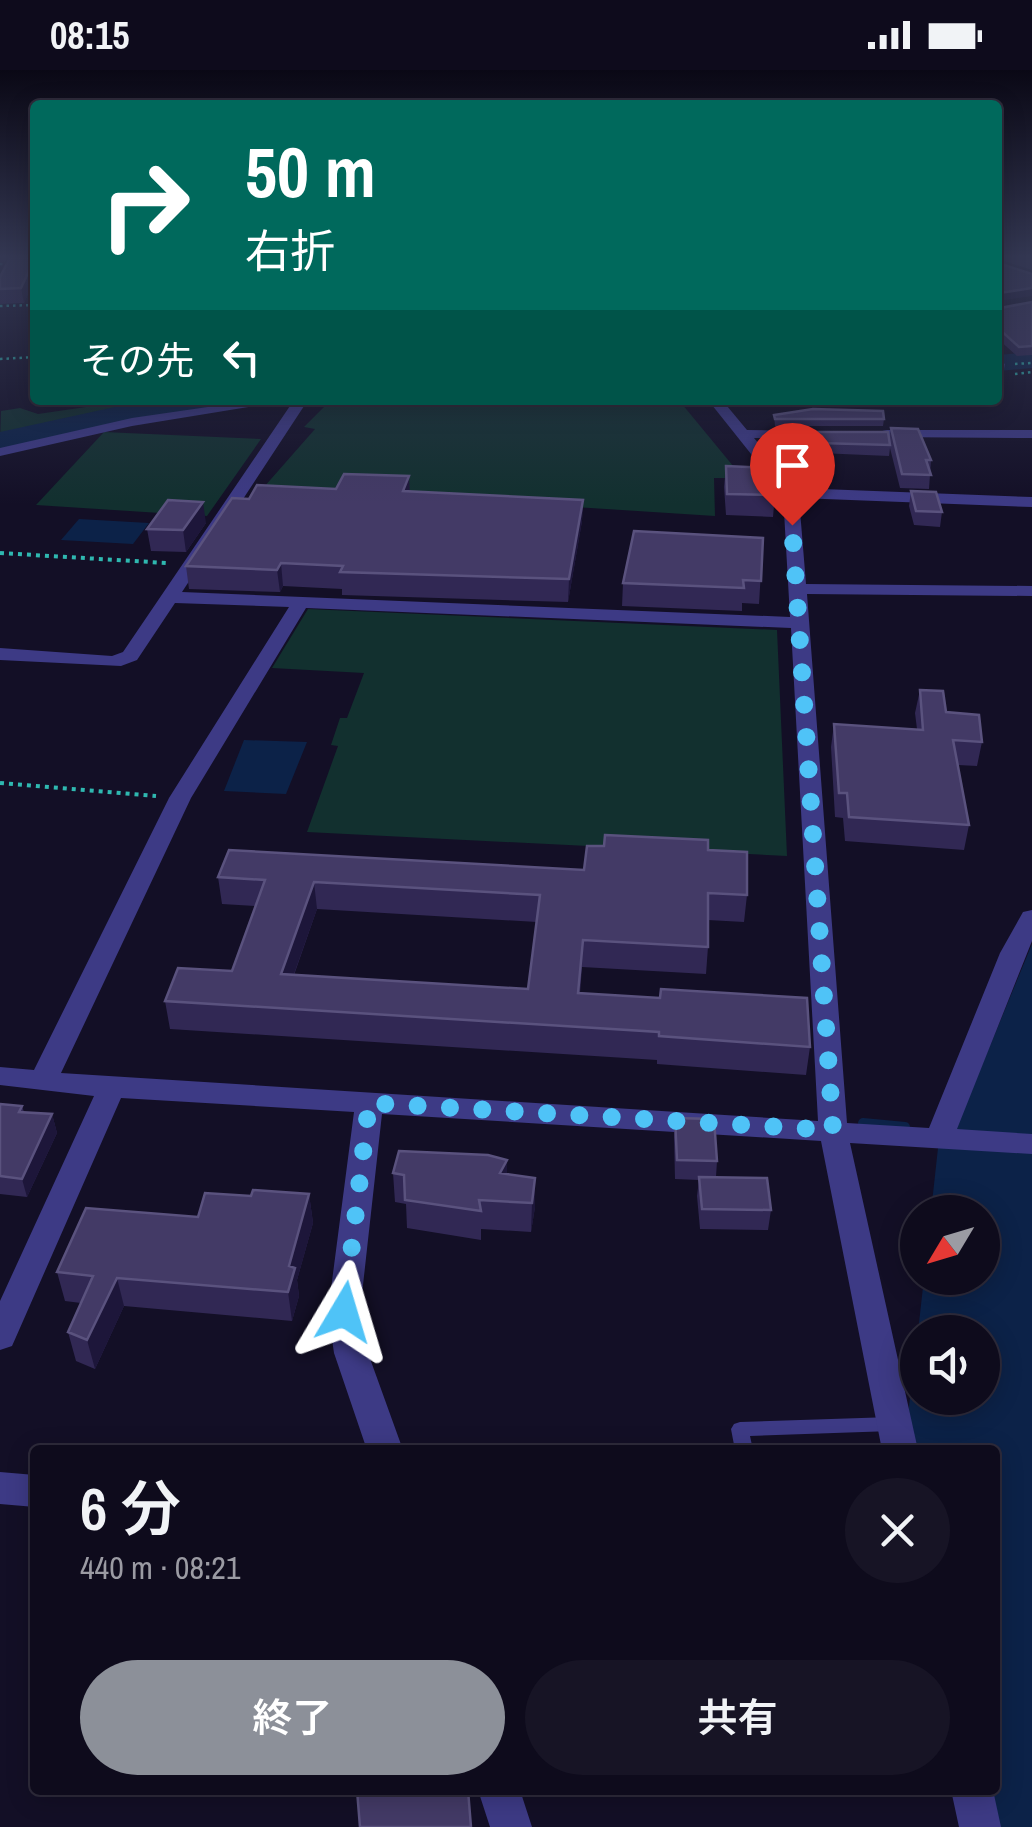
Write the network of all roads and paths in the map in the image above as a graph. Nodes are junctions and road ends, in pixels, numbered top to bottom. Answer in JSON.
{"nodes":[{"id":1,"x":30,"y":357,"type":"edge"},
{"id":2,"x":0,"y":359,"type":"edge"},
{"id":3,"x":250,"y":405,"type":"edge"},
{"id":4,"x":298,"y":405,"type":"edge"},
{"id":5,"x":719,"y":405,"type":"edge"},
{"id":6,"x":743,"y":434,"type":"junction"},
{"id":7,"x":839,"y":434,"type":"edge"},
{"id":8,"x":878,"y":434,"type":"edge"},
{"id":9,"x":1032,"y":434,"type":"edge"},
{"id":10,"x":0,"y":452,"type":"edge"},
{"id":11,"x":791,"y":493,"type":"junction"},
{"id":12,"x":1032,"y":502,"type":"edge"},
{"id":13,"x":0,"y":553,"type":"edge"},
{"id":14,"x":189,"y":564,"type":"junction"},
{"id":15,"x":796,"y":589,"type":"junction"},
{"id":16,"x":1032,"y":591,"type":"edge"},
{"id":17,"x":170,"y":597,"type":"junction"},
{"id":18,"x":300,"y":602,"type":"junction"},
{"id":19,"x":797,"y":623,"type":"junction"},
{"id":20,"x":0,"y":654,"type":"edge"},
{"id":21,"x":0,"y":784,"type":"edge"},
{"id":22,"x":180,"y":798,"type":"junction"},
{"id":23,"x":1032,"y":917,"type":"edge"},
{"id":24,"x":0,"y":1076,"type":"edge"},
{"id":25,"x":44,"y":1079,"type":"junction"},
{"id":26,"x":110,"y":1088,"type":"junction"},
{"id":27,"x":369,"y":1103,"type":"junction"},
{"id":28,"x":833,"y":1130,"type":"junction"},
{"id":29,"x":949,"y":1136,"type":"junction"},
{"id":30,"x":1032,"y":1144,"type":"edge"},
{"id":31,"x":0,"y":1337,"type":"edge"},
{"id":32,"x":895,"y":1424,"type":"junction"},
{"id":33,"x":382,"y":1445,"type":"edge"},
{"id":34,"x":743,"y":1445,"type":"edge"},
{"id":35,"x":899,"y":1445,"type":"edge"},
{"id":36,"x":0,"y":1488,"type":"edge"},
{"id":37,"x":30,"y":1491,"type":"edge"},
{"id":38,"x":501,"y":1795,"type":"edge"},
{"id":39,"x":973,"y":1795,"type":"edge"},
{"id":40,"x":512,"y":1827,"type":"edge"},
{"id":41,"x":980,"y":1827,"type":"edge"}],
"edges":[{"from":1,"to":2,"type":"path"},
{"from":3,"to":10,"type":"street"},
{"from":4,"to":14,"type":"street"},
{"from":5,"to":6,"type":"street"},
{"from":6,"to":7,"type":"street"},
{"from":6,"to":11,"type":"street"},
{"from":8,"to":9,"type":"street"},
{"from":11,"to":12,"type":"street"},
{"from":11,"to":15,"type":"street"},
{"from":13,"to":14,"type":"path"},
{"from":14,"to":17,"type":"street"},
{"from":15,"to":16,"type":"street"},
{"from":15,"to":19,"type":"street"},
{"from":17,"to":18,"type":"street"},
{"from":17,"to":20,"type":"street"},
{"from":18,"to":19,"type":"street"},
{"from":18,"to":22,"type":"street"},
{"from":19,"to":28,"type":"street"},
{"from":21,"to":22,"type":"path"},
{"from":22,"to":25,"type":"street"},
{"from":23,"to":29,"type":"street"},
{"from":24,"to":25,"type":"street"},
{"from":25,"to":26,"type":"street"},
{"from":26,"to":27,"type":"street"},
{"from":26,"to":31,"type":"street"},
{"from":27,"to":28,"type":"street"},
{"from":27,"to":33,"type":"street"},
{"from":28,"to":29,"type":"street"},
{"from":28,"to":32,"type":"street"},
{"from":29,"to":30,"type":"street"},
{"from":32,"to":34,"type":"lane"},
{"from":32,"to":35,"type":"street"},
{"from":36,"to":37,"type":"street"},
{"from":38,"to":40,"type":"street"},
{"from":39,"to":41,"type":"street"}]}
